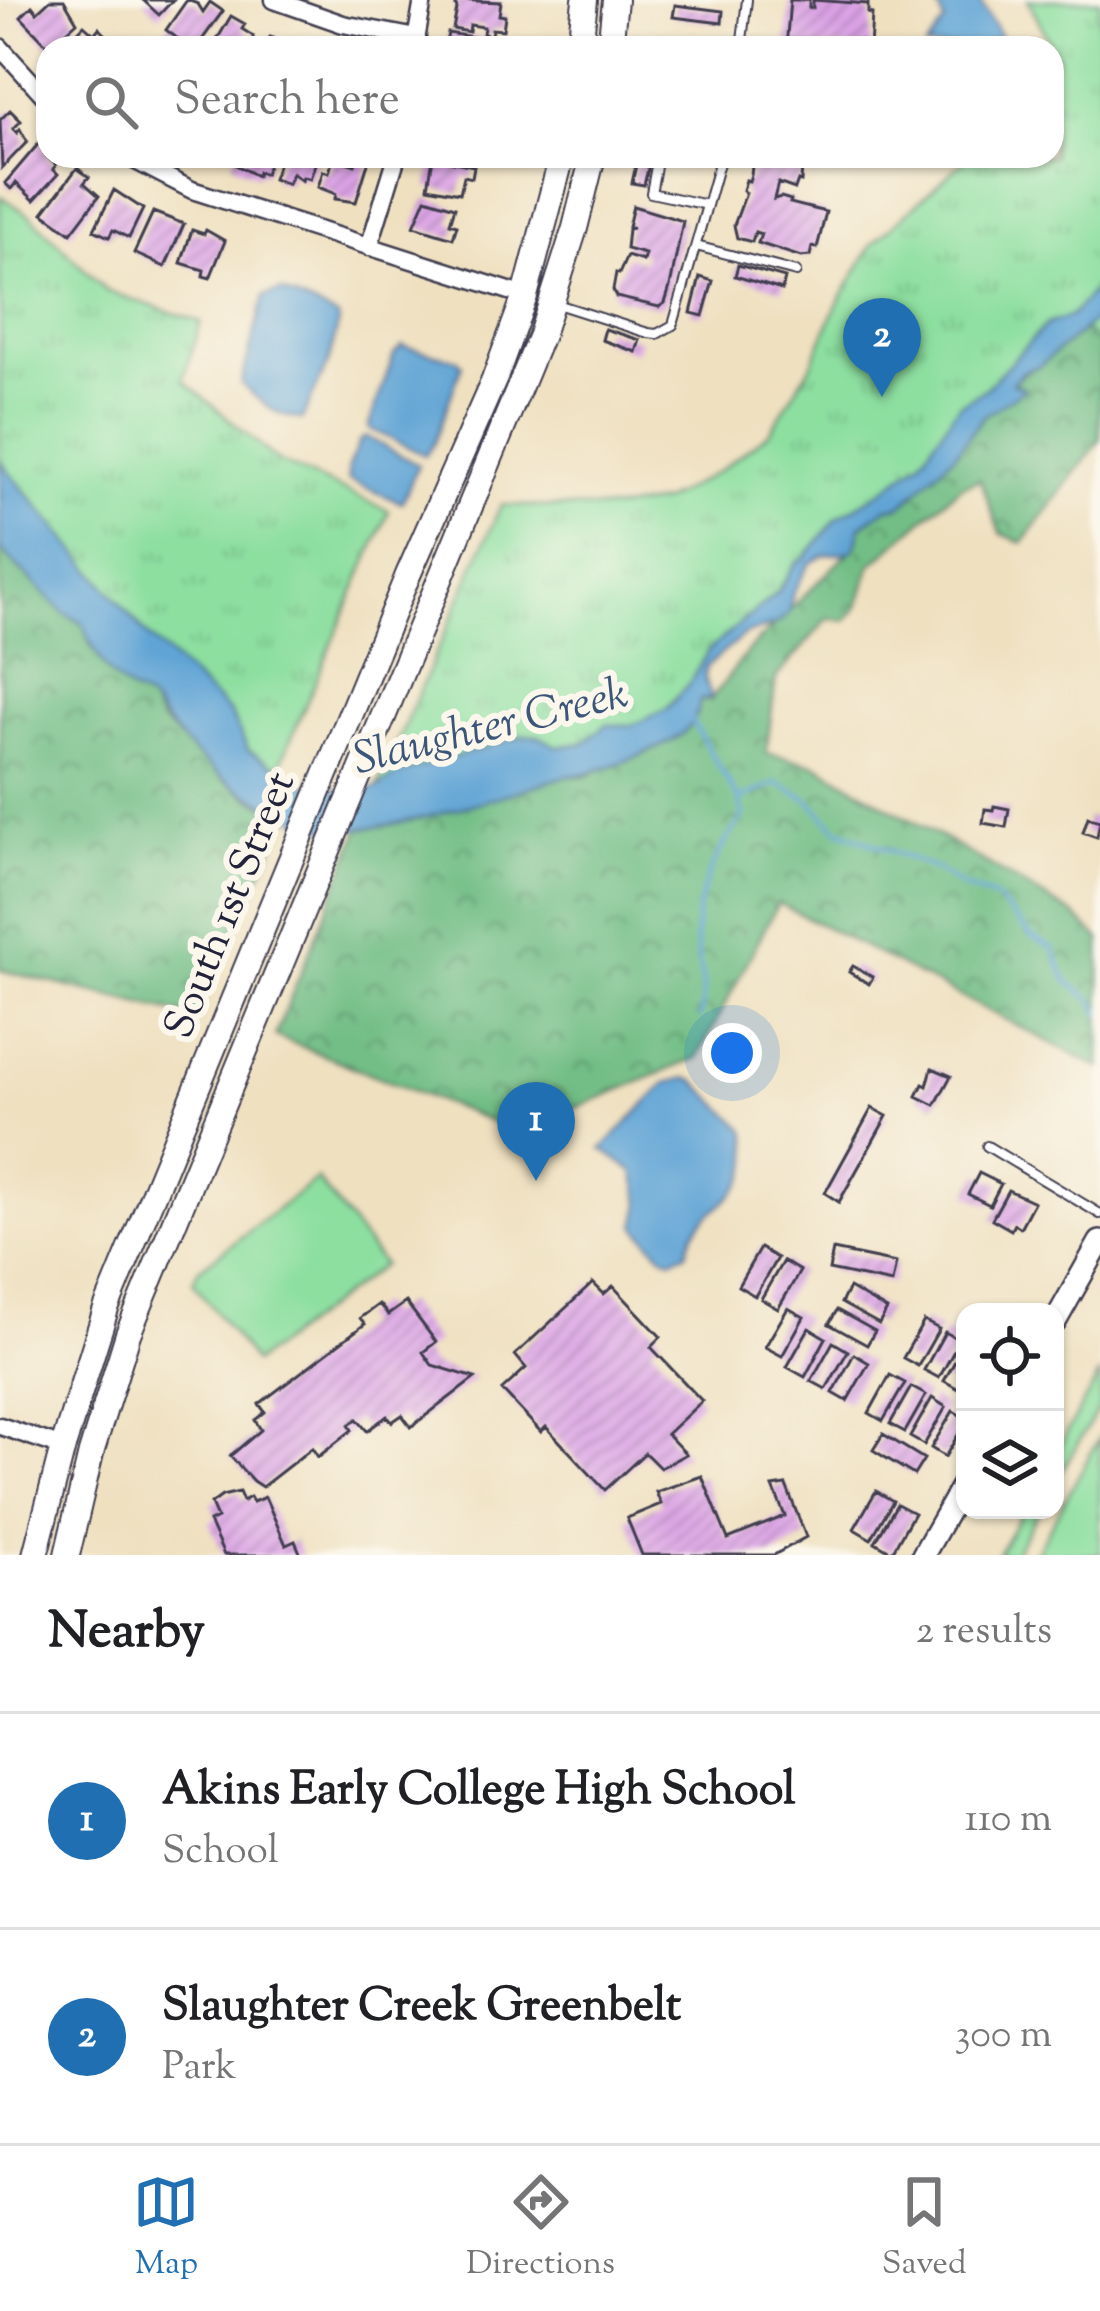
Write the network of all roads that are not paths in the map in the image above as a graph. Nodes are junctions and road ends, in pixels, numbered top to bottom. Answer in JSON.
{"nodes":[{"id":1,"x":274,"y":0,"type":"edge"},
{"id":2,"x":423,"y":0,"type":"edge"},
{"id":3,"x":585,"y":0,"type":"edge"},
{"id":4,"x":615,"y":0,"type":"edge"},
{"id":5,"x":747,"y":0,"type":"edge"},
{"id":6,"x":389,"y":36,"type":"edge"},
{"id":7,"x":417,"y":36,"type":"edge"},
{"id":8,"x":581,"y":36,"type":"edge"},
{"id":9,"x":611,"y":36,"type":"edge"},
{"id":10,"x":742,"y":36,"type":"edge"},
{"id":11,"x":0,"y":47,"type":"edge"},
{"id":12,"x":36,"y":87,"type":"edge"},
{"id":13,"x":149,"y":168,"type":"edge"},
{"id":14,"x":393,"y":168,"type":"edge"},
{"id":15,"x":559,"y":168,"type":"edge"},
{"id":16,"x":590,"y":168,"type":"edge"},
{"id":17,"x":656,"y":168,"type":"edge"},
{"id":18,"x":717,"y":168,"type":"edge"},
{"id":19,"x":707,"y":205,"type":"junction"},
{"id":20,"x":696,"y":246,"type":"junction"},
{"id":21,"x":369,"y":247,"type":"junction"},
{"id":22,"x":796,"y":272,"type":"dead end"},
{"id":23,"x":525,"y":296,"type":"junction"},
{"id":24,"x":554,"y":303,"type":"junction"},
{"id":25,"x":987,"y":1146,"type":"dead end"},
{"id":26,"x":1100,"y":1214,"type":"edge"},
{"id":27,"x":1100,"y":1242,"type":"edge"},
{"id":28,"x":1064,"y":1306,"type":"edge"},
{"id":29,"x":0,"y":1426,"type":"edge"},
{"id":30,"x":63,"y":1447,"type":"junction"},
{"id":31,"x":956,"y":1496,"type":"edge"},
{"id":32,"x":35,"y":1555,"type":"edge"},
{"id":33,"x":67,"y":1555,"type":"edge"},
{"id":34,"x":923,"y":1555,"type":"edge"}],
"edges":[{"from":1,"to":6,"type":"street"},
{"from":2,"to":7,"type":"street"},
{"from":3,"to":8,"type":"main road"},
{"from":4,"to":9,"type":"main road"},
{"from":5,"to":10,"type":"lane"},
{"from":11,"to":12,"type":"street"},
{"from":13,"to":21,"type":"street"},
{"from":14,"to":21,"type":"street"},
{"from":15,"to":23,"type":"main road","name":"South 1st Street"},
{"from":16,"to":24,"type":"main road","name":"South 1st Street"},
{"from":17,"to":19,"type":"lane"},
{"from":18,"to":19,"type":"lane"},
{"from":19,"to":20,"type":"lane"},
{"from":20,"to":22,"type":"lane"},
{"from":20,"to":24,"type":"lane"},
{"from":21,"to":23,"type":"street"},
{"from":23,"to":24,"type":"main road"},
{"from":23,"to":30,"type":"main road","name":"South 1st Street"},
{"from":24,"to":33,"type":"main road","name":"South 1st Street"},
{"from":25,"to":26,"type":"lane"},
{"from":27,"to":28,"type":"street"},
{"from":29,"to":30,"type":"street"},
{"from":30,"to":32,"type":"main road","name":"South 1st Street"},
{"from":31,"to":34,"type":"street"}]}
